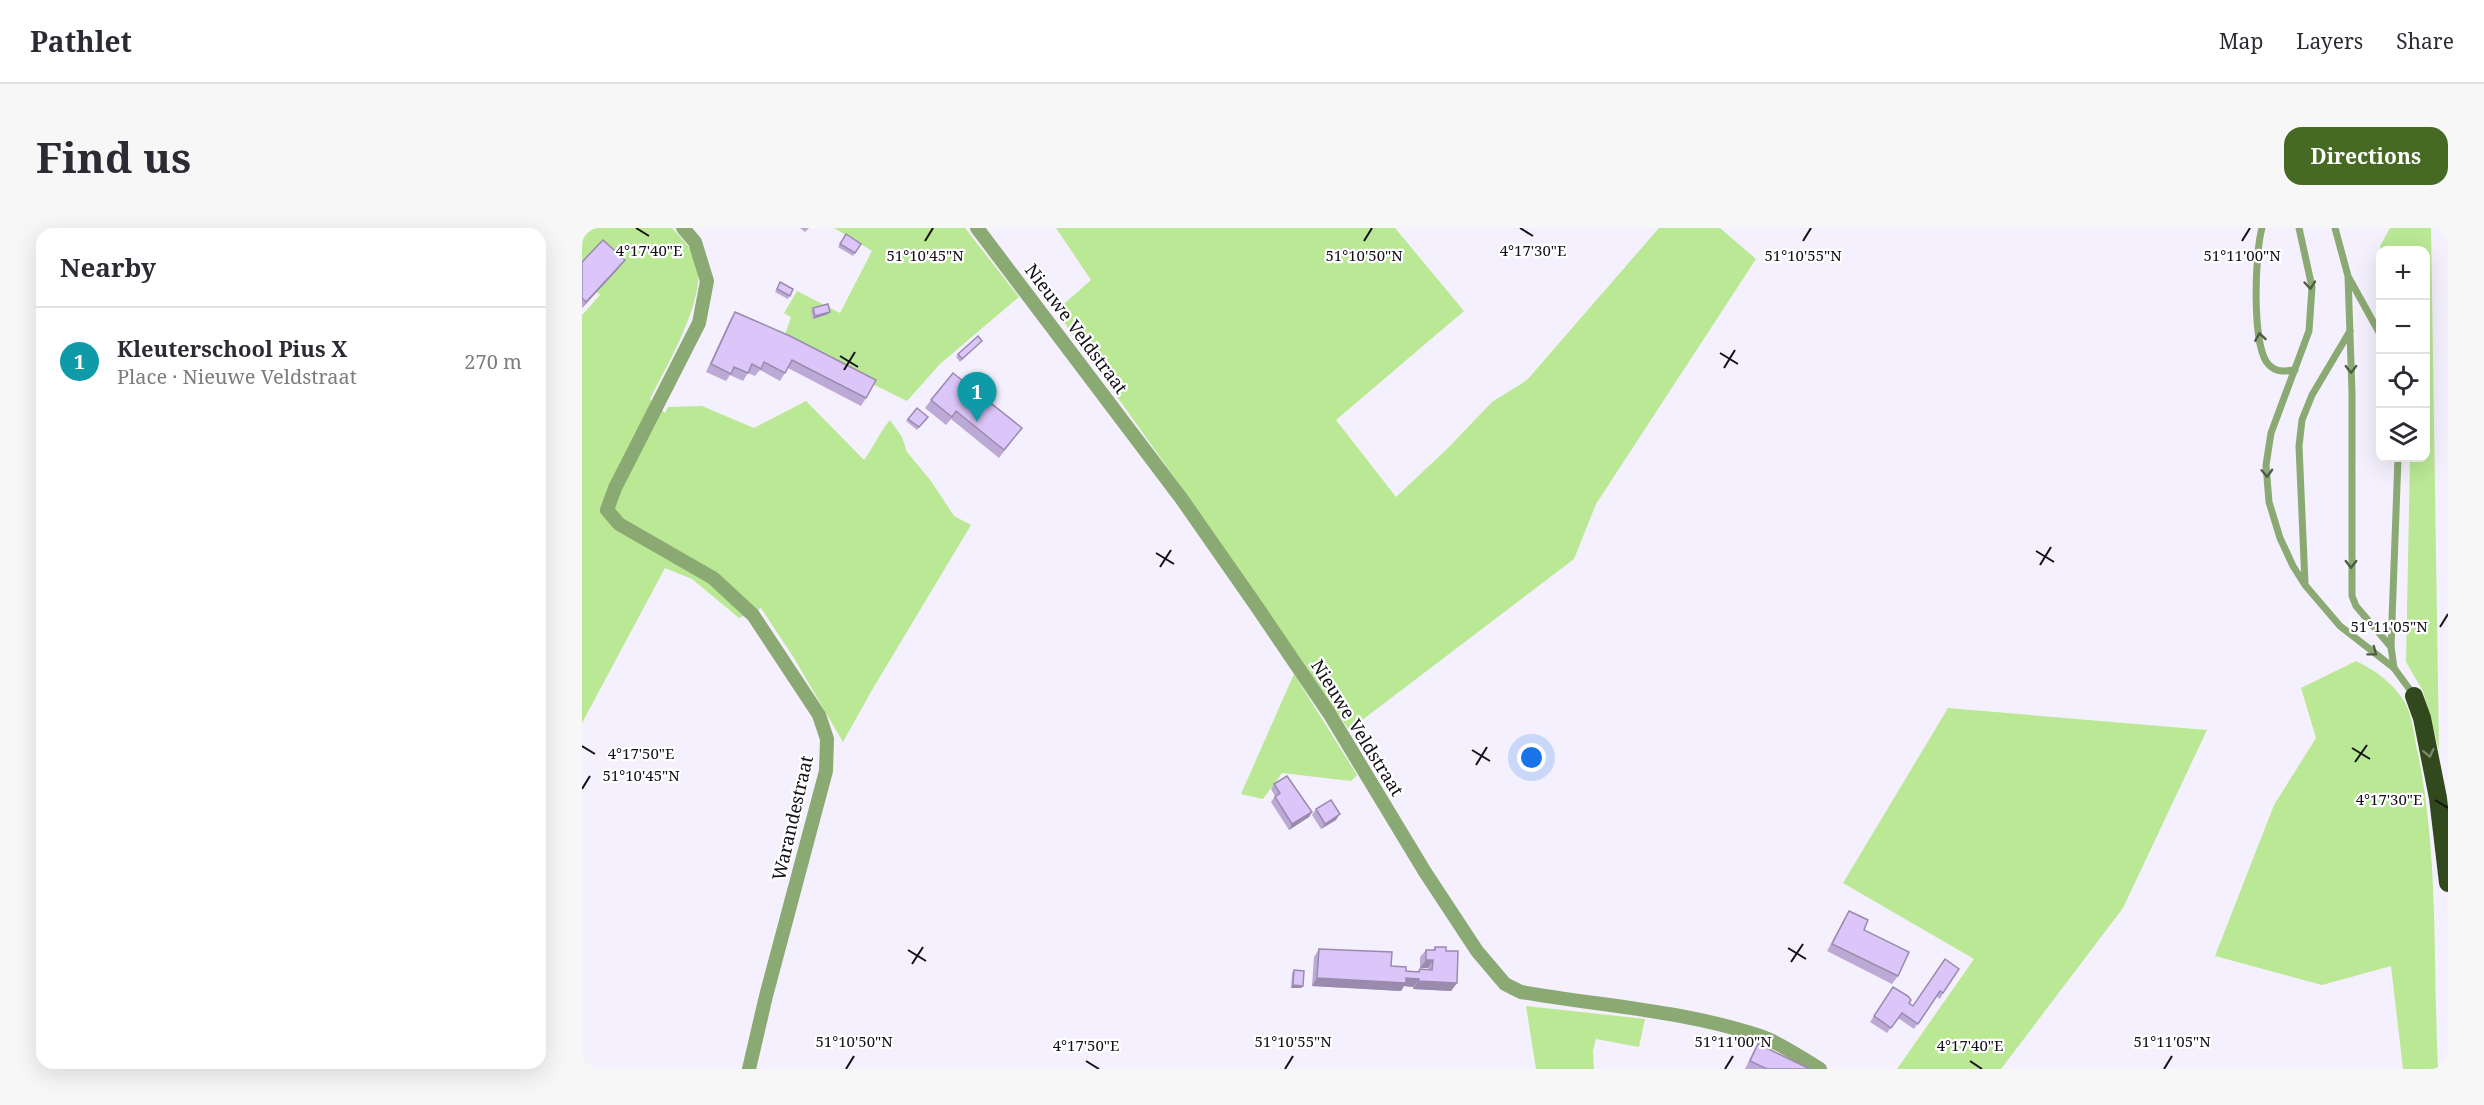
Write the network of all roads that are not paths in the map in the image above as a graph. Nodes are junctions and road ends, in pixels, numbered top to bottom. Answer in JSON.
{"nodes":[{"id":1,"x":683,"y":228,"type":"edge"},
{"id":2,"x":977,"y":228,"type":"edge"},
{"id":3,"x":2262,"y":228,"type":"edge"},
{"id":4,"x":2300,"y":228,"type":"edge"},
{"id":5,"x":2335,"y":228,"type":"edge"},
{"id":6,"x":2348,"y":276,"type":"junction"},
{"id":7,"x":2376,"y":327,"type":"edge"},
{"id":8,"x":2350,"y":331,"type":"junction"},
{"id":9,"x":2295,"y":370,"type":"junction"},
{"id":10,"x":2397,"y":462,"type":"edge"},
{"id":11,"x":2305,"y":585,"type":"junction"},
{"id":12,"x":2391,"y":647,"type":"junction"},
{"id":13,"x":2394,"y":668,"type":"junction"},
{"id":14,"x":2414,"y":696,"type":"joint"},
{"id":15,"x":2448,"y":883,"type":"edge"},
{"id":16,"x":749,"y":1069,"type":"edge"},
{"id":17,"x":1820,"y":1069,"type":"edge"}],
"edges":[{"from":1,"to":16,"type":"street","name":"Warandestraat"},
{"from":2,"to":17,"type":"street","name":"Nieuwe Veldstraat"},
{"from":9,"to":3,"type":"lane","one_way":true},
{"from":4,"to":9,"type":"lane","one_way":true},
{"from":5,"to":6,"type":"lane"},
{"from":6,"to":7,"type":"lane"},
{"from":6,"to":8,"type":"lane"},
{"from":8,"to":11,"type":"lane"},
{"from":8,"to":12,"type":"lane","one_way":true},
{"from":9,"to":11,"type":"lane","one_way":true},
{"from":10,"to":12,"type":"lane"},
{"from":11,"to":13,"type":"lane","one_way":true},
{"from":12,"to":13,"type":"lane"},
{"from":13,"to":14,"type":"lane"},
{"from":14,"to":15,"type":"highway","one_way":true}]}
